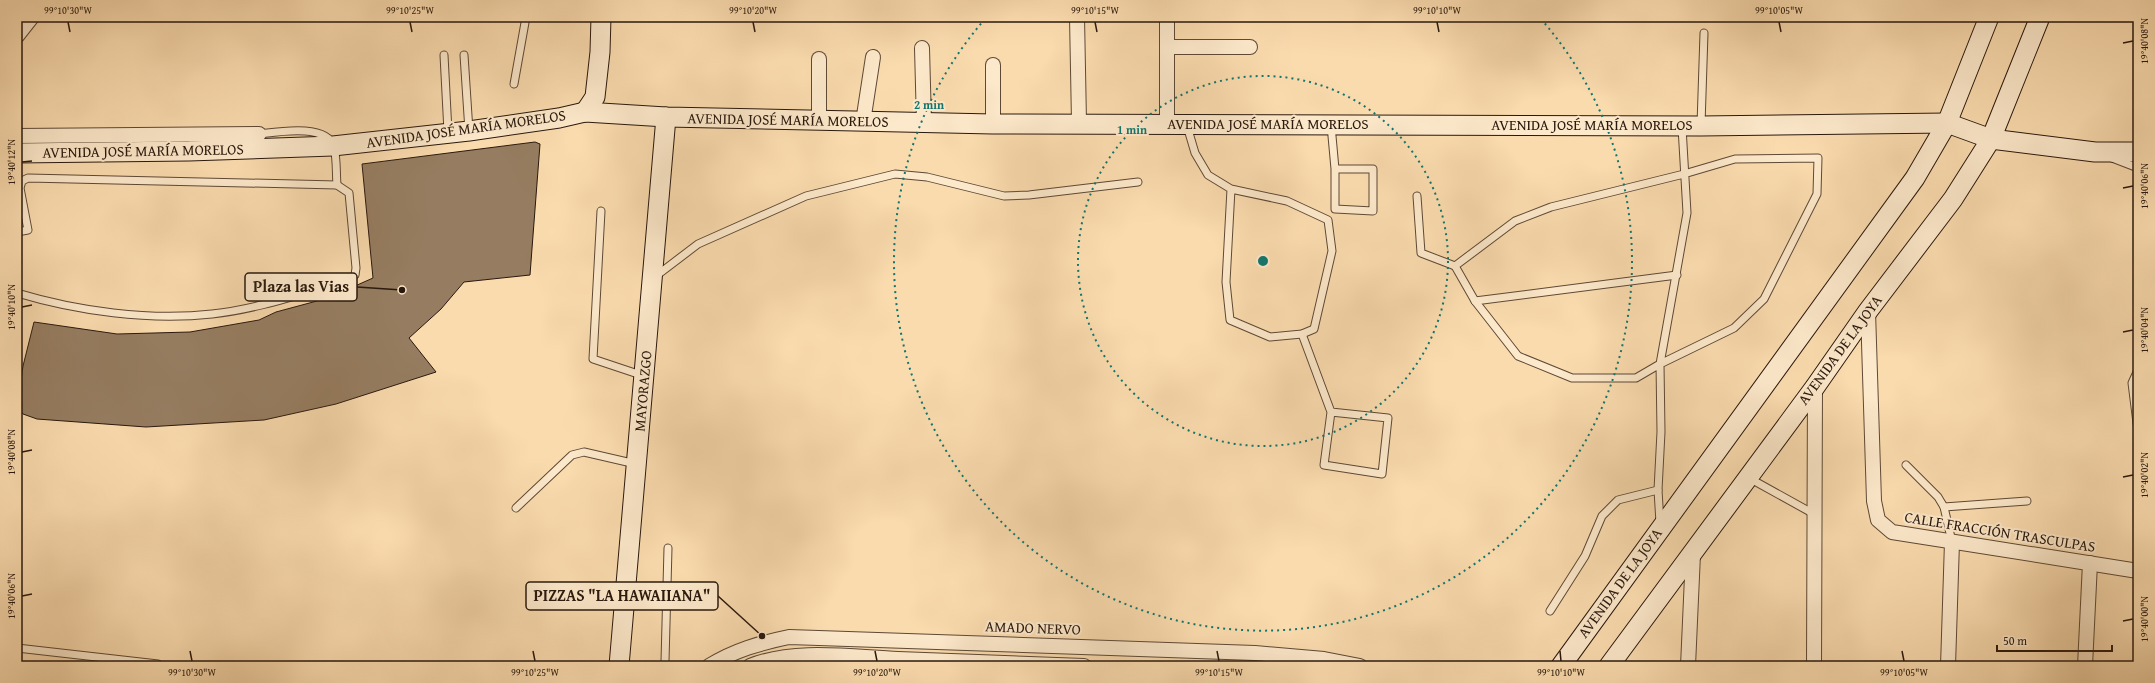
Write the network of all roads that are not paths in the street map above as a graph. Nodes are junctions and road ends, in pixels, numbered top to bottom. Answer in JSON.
{"nodes":[{"id":1,"x":32,"y":17,"type":"edge"},
{"id":2,"x":526,"y":17,"type":"edge"},
{"id":3,"x":601,"y":17,"type":"edge"},
{"id":4,"x":1077,"y":17,"type":"edge"},
{"id":5,"x":1167,"y":17,"type":"edge"},
{"id":6,"x":1989,"y":17,"type":"edge"},
{"id":7,"x":2040,"y":17,"type":"edge"},
{"id":8,"x":1704,"y":33,"type":"dead end"},
{"id":9,"x":17,"y":36,"type":"edge"},
{"id":10,"x":1167,"y":47,"type":"junction"},
{"id":11,"x":1250,"y":47,"type":"dead end"},
{"id":12,"x":922,"y":48,"type":"dead end"},
{"id":13,"x":444,"y":54,"type":"dead end"},
{"id":14,"x":464,"y":56,"type":"dead end"},
{"id":15,"x":873,"y":57,"type":"dead end"},
{"id":16,"x":819,"y":59,"type":"dead end"},
{"id":17,"x":993,"y":65,"type":"dead end"},
{"id":18,"x":514,"y":84,"type":"dead end"},
{"id":19,"x":585,"y":112,"type":"junction"},
{"id":20,"x":666,"y":117,"type":"junction"},
{"id":21,"x":819,"y":120,"type":"junction"},
{"id":22,"x":863,"y":122,"type":"junction"},
{"id":23,"x":1079,"y":122,"type":"junction"},
{"id":24,"x":924,"y":123,"type":"junction"},
{"id":25,"x":1947,"y":123,"type":"junction"},
{"id":26,"x":993,"y":124,"type":"junction"},
{"id":27,"x":1167,"y":124,"type":"junction"},
{"id":28,"x":1186,"y":124,"type":"junction"},
{"id":29,"x":1331,"y":124,"type":"junction"},
{"id":30,"x":1681,"y":126,"type":"junction"},
{"id":31,"x":1701,"y":126,"type":"junction"},
{"id":32,"x":469,"y":131,"type":"junction"},
{"id":33,"x":259,"y":134,"type":"joint"},
{"id":34,"x":448,"y":134,"type":"junction"},
{"id":35,"x":17,"y":136,"type":"edge"},
{"id":36,"x":1991,"y":139,"type":"junction"},
{"id":37,"x":2138,"y":140,"type":"edge"},
{"id":38,"x":333,"y":146,"type":"junction"},
{"id":39,"x":2095,"y":152,"type":"junction"},
{"id":40,"x":2138,"y":152,"type":"edge"},
{"id":41,"x":17,"y":153,"type":"edge"},
{"id":42,"x":2138,"y":168,"type":"edge"},
{"id":43,"x":1336,"y":169,"type":"junction"},
{"id":44,"x":1684,"y":174,"type":"junction"},
{"id":45,"x":1138,"y":182,"type":"dead end"},
{"id":46,"x":337,"y":185,"type":"junction"},
{"id":47,"x":1231,"y":189,"type":"junction"},
{"id":48,"x":1417,"y":196,"type":"dead end"},
{"id":49,"x":601,"y":211,"type":"dead end"},
{"id":50,"x":17,"y":232,"type":"edge"},
{"id":51,"x":1455,"y":266,"type":"junction"},
{"id":52,"x":1677,"y":275,"type":"junction"},
{"id":53,"x":652,"y":279,"type":"junction"},
{"id":54,"x":17,"y":293,"type":"edge"},
{"id":55,"x":1475,"y":301,"type":"junction"},
{"id":56,"x":1868,"y":311,"type":"junction"},
{"id":57,"x":1302,"y":334,"type":"junction"},
{"id":58,"x":1660,"y":364,"type":"junction"},
{"id":59,"x":2138,"y":370,"type":"edge"},
{"id":60,"x":644,"y":376,"type":"junction"},
{"id":61,"x":1815,"y":387,"type":"junction"},
{"id":62,"x":1331,"y":412,"type":"junction"},
{"id":63,"x":2138,"y":431,"type":"edge"},
{"id":64,"x":636,"y":464,"type":"junction"},
{"id":65,"x":1906,"y":465,"type":"dead end"},
{"id":66,"x":1747,"y":477,"type":"junction"},
{"id":67,"x":1658,"y":490,"type":"junction"},
{"id":68,"x":2027,"y":501,"type":"dead end"},
{"id":69,"x":1944,"y":507,"type":"junction"},
{"id":70,"x":516,"y":508,"type":"dead end"},
{"id":71,"x":1814,"y":514,"type":"junction"},
{"id":72,"x":1660,"y":527,"type":"junction"},
{"id":73,"x":1952,"y":542,"type":"junction"},
{"id":74,"x":668,"y":548,"type":"dead end"},
{"id":75,"x":1693,"y":554,"type":"junction"},
{"id":76,"x":2090,"y":563,"type":"junction"},
{"id":77,"x":2138,"y":571,"type":"edge"},
{"id":78,"x":1550,"y":611,"type":"dead end"},
{"id":79,"x":17,"y":648,"type":"edge"},
{"id":80,"x":665,"y":661,"type":"dead end"},
{"id":81,"x":158,"y":664,"type":"dead end"},
{"id":82,"x":619,"y":666,"type":"edge"},
{"id":83,"x":709,"y":666,"type":"edge"},
{"id":84,"x":750,"y":666,"type":"edge"},
{"id":85,"x":1084,"y":666,"type":"edge"},
{"id":86,"x":1360,"y":666,"type":"edge"},
{"id":87,"x":1561,"y":666,"type":"edge"},
{"id":88,"x":1610,"y":666,"type":"edge"},
{"id":89,"x":1688,"y":666,"type":"edge"},
{"id":90,"x":1814,"y":666,"type":"edge"},
{"id":91,"x":1948,"y":666,"type":"edge"},
{"id":92,"x":2085,"y":666,"type":"edge"}],
"edges":[{"from":1,"to":9,"type":"street"},
{"from":2,"to":18,"type":"lane"},
{"from":3,"to":19,"type":"main road"},
{"from":4,"to":23,"type":"street"},
{"from":5,"to":10,"type":"street"},
{"from":6,"to":25,"type":"main road","name":"AVENIDA DE LA JOYA"},
{"from":7,"to":36,"type":"main road","name":"AVENIDA DE LA JOYA"},
{"from":8,"to":31,"type":"lane"},
{"from":10,"to":11,"type":"street"},
{"from":10,"to":27,"type":"street"},
{"from":12,"to":24,"type":"street"},
{"from":13,"to":34,"type":"lane"},
{"from":14,"to":32,"type":"lane"},
{"from":15,"to":22,"type":"street"},
{"from":16,"to":21,"type":"street"},
{"from":17,"to":26,"type":"street"},
{"from":19,"to":20,"type":"main road","name":"AVENIDA JOSÉ MARÍA MORELOS"},
{"from":19,"to":32,"type":"main road","name":"AVENIDA JOSÉ MARÍA MORELOS"},
{"from":20,"to":21,"type":"main road","name":"AVENIDA JOSÉ MARÍA MORELOS"},
{"from":20,"to":53,"type":"main road","name":"MAYORAZGO"},
{"from":21,"to":22,"type":"main road","name":"AVENIDA JOSÉ MARÍA MORELOS"},
{"from":22,"to":24,"type":"main road","name":"AVENIDA JOSÉ MARÍA MORELOS"},
{"from":23,"to":26,"type":"main road","name":"AVENIDA JOSÉ MARÍA MORELOS"},
{"from":23,"to":27,"type":"main road","name":"AVENIDA JOSÉ MARÍA MORELOS"},
{"from":24,"to":26,"type":"main road","name":"AVENIDA JOSÉ MARÍA MORELOS"},
{"from":25,"to":31,"type":"main road","name":"AVENIDA JOSÉ MARÍA MORELOS"},
{"from":25,"to":36,"type":"main road","name":"AVENIDA JOSÉ MARÍA MORELOS"},
{"from":25,"to":72,"type":"main road","name":"AVENIDA DE LA JOYA"},
{"from":27,"to":28,"type":"main road","name":"AVENIDA JOSÉ MARÍA MORELOS"},
{"from":28,"to":29,"type":"main road","name":"AVENIDA JOSÉ MARÍA MORELOS"},
{"from":28,"to":47,"type":"lane"},
{"from":29,"to":30,"type":"main road","name":"AVENIDA JOSÉ MARÍA MORELOS"},
{"from":29,"to":43,"type":"lane"},
{"from":30,"to":31,"type":"main road","name":"AVENIDA JOSÉ MARÍA MORELOS"},
{"from":30,"to":44,"type":"lane"},
{"from":32,"to":34,"type":"main road","name":"AVENIDA JOSÉ MARÍA MORELOS"},
{"from":33,"to":35,"type":"street"},
{"from":33,"to":38,"type":"lane"},
{"from":34,"to":38,"type":"main road","name":"AVENIDA JOSÉ MARÍA MORELOS"},
{"from":36,"to":37,"type":"main road"},
{"from":36,"to":39,"type":"main road"},
{"from":36,"to":56,"type":"main road","name":"AVENIDA DE LA JOYA"},
{"from":38,"to":41,"type":"main road","name":"AVENIDA JOSÉ MARÍA MORELOS"},
{"from":38,"to":46,"type":"lane"},
{"from":39,"to":40,"type":"main road"},
{"from":39,"to":42,"type":"lane"},
{"from":43,"to":43,"type":"lane"},
{"from":44,"to":51,"type":"lane"},
{"from":44,"to":52,"type":"lane"},
{"from":44,"to":58,"type":"lane"},
{"from":45,"to":53,"type":"lane"},
{"from":46,"to":50,"type":"lane"},
{"from":46,"to":54,"type":"lane"},
{"from":47,"to":57,"type":"lane"},
{"from":47,"to":57,"type":"lane"},
{"from":48,"to":51,"type":"lane"},
{"from":49,"to":60,"type":"lane"},
{"from":51,"to":55,"type":"lane"},
{"from":52,"to":55,"type":"lane"},
{"from":52,"to":58,"type":"lane"},
{"from":53,"to":60,"type":"main road","name":"MAYORAZGO"},
{"from":55,"to":58,"type":"lane"},
{"from":56,"to":61,"type":"main road","name":"AVENIDA DE LA JOYA"},
{"from":56,"to":73,"type":"street","name":"CALLE FRACCIÓN TRASCULPAS"},
{"from":57,"to":62,"type":"lane"},
{"from":58,"to":67,"type":"lane"},
{"from":59,"to":63,"type":"lane"},
{"from":60,"to":64,"type":"main road","name":"MAYORAZGO"},
{"from":61,"to":66,"type":"main road","name":"AVENIDA DE LA JOYA"},
{"from":61,"to":71,"type":"street"},
{"from":62,"to":62,"type":"lane"},
{"from":64,"to":70,"type":"lane"},
{"from":64,"to":82,"type":"main road","name":"MAYORAZGO"},
{"from":65,"to":69,"type":"lane"},
{"from":66,"to":71,"type":"lane"},
{"from":66,"to":75,"type":"main road","name":"AVENIDA DE LA JOYA"},
{"from":67,"to":72,"type":"lane"},
{"from":67,"to":78,"type":"lane"},
{"from":68,"to":69,"type":"lane"},
{"from":69,"to":73,"type":"lane"},
{"from":71,"to":90,"type":"street"},
{"from":72,"to":87,"type":"main road","name":"AVENIDA DE LA JOYA"},
{"from":73,"to":76,"type":"street","name":"CALLE FRACCIÓN TRASCULPAS"},
{"from":73,"to":91,"type":"street"},
{"from":74,"to":80,"type":"lane"},
{"from":75,"to":88,"type":"main road","name":"AVENIDA DE LA JOYA"},
{"from":75,"to":89,"type":"street"},
{"from":76,"to":77,"type":"street","name":"CALLE FRACCIÓN TRASCULPAS"},
{"from":76,"to":92,"type":"street"},
{"from":79,"to":81,"type":"lane"},
{"from":83,"to":86,"type":"street","name":"AMADO NERVO"},
{"from":84,"to":85,"type":"street"}]}
